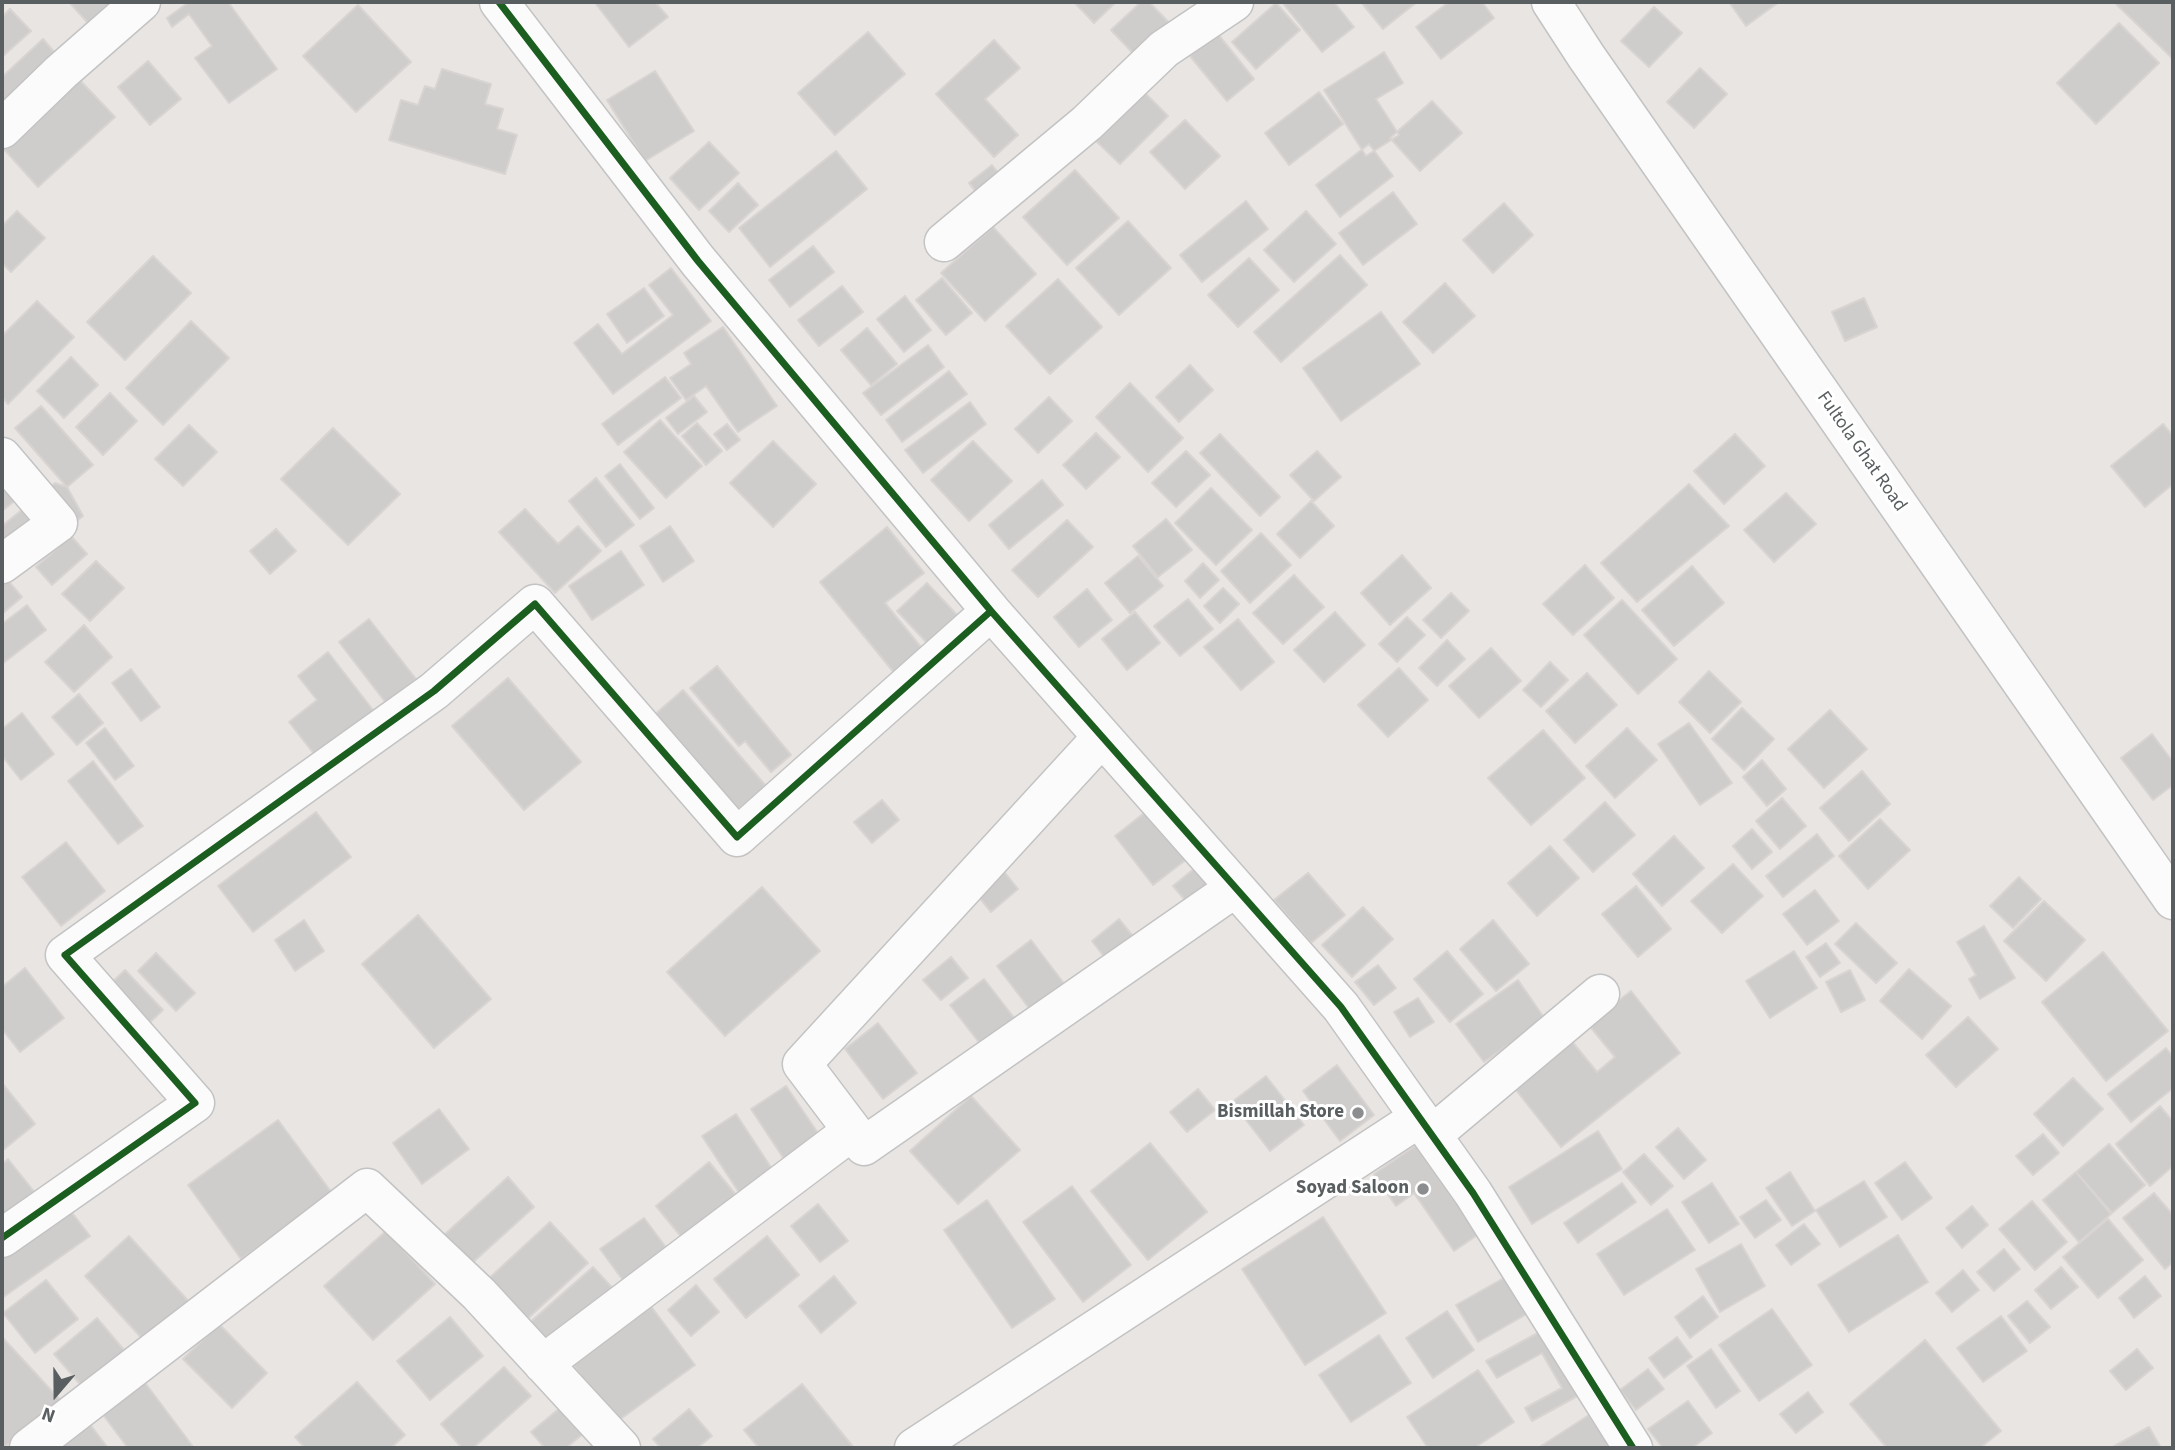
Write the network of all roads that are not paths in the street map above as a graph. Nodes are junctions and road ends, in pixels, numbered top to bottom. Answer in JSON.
{"nodes":[{"id":1,"x":141,"y":2,"type":"edge"},
{"id":2,"x":499,"y":2,"type":"edge"},
{"id":3,"x":1234,"y":2,"type":"edge"},
{"id":4,"x":1561,"y":5,"type":"edge"},
{"id":5,"x":2,"y":129,"type":"edge"},
{"id":6,"x":944,"y":242,"type":"dead end"},
{"id":7,"x":2,"y":457,"type":"edge"},
{"id":8,"x":2,"y":564,"type":"edge"},
{"id":9,"x":991,"y":611,"type":"junction"},
{"id":10,"x":1102,"y":737,"type":"junction"},
{"id":11,"x":1235,"y":888,"type":"junction"},
{"id":12,"x":2173,"y":901,"type":"edge"},
{"id":13,"x":1600,"y":994,"type":"dead end"},
{"id":14,"x":1426,"y":1127,"type":"junction"},
{"id":15,"x":852,"y":1130,"type":"junction"},
{"id":16,"x":2,"y":1238,"type":"edge"},
{"id":17,"x":543,"y":1364,"type":"junction"},
{"id":18,"x":29,"y":1448,"type":"edge"},
{"id":19,"x":621,"y":1448,"type":"edge"},
{"id":20,"x":914,"y":1448,"type":"edge"},
{"id":21,"x":1633,"y":1448,"type":"edge"}],
"edges":[{"from":1,"to":5,"type":"street"},
{"from":2,"to":9,"type":"street"},
{"from":3,"to":6,"type":"street"},
{"from":4,"to":12,"type":"street","name":"Fultola Ghat Road"},
{"from":7,"to":8,"type":"street"},
{"from":9,"to":10,"type":"street"},
{"from":9,"to":16,"type":"street"},
{"from":10,"to":11,"type":"street"},
{"from":10,"to":15,"type":"street"},
{"from":11,"to":14,"type":"street"},
{"from":11,"to":15,"type":"street"},
{"from":13,"to":14,"type":"street"},
{"from":14,"to":20,"type":"street"},
{"from":14,"to":21,"type":"street"},
{"from":15,"to":17,"type":"street"},
{"from":17,"to":18,"type":"street"},
{"from":17,"to":19,"type":"street"}]}
